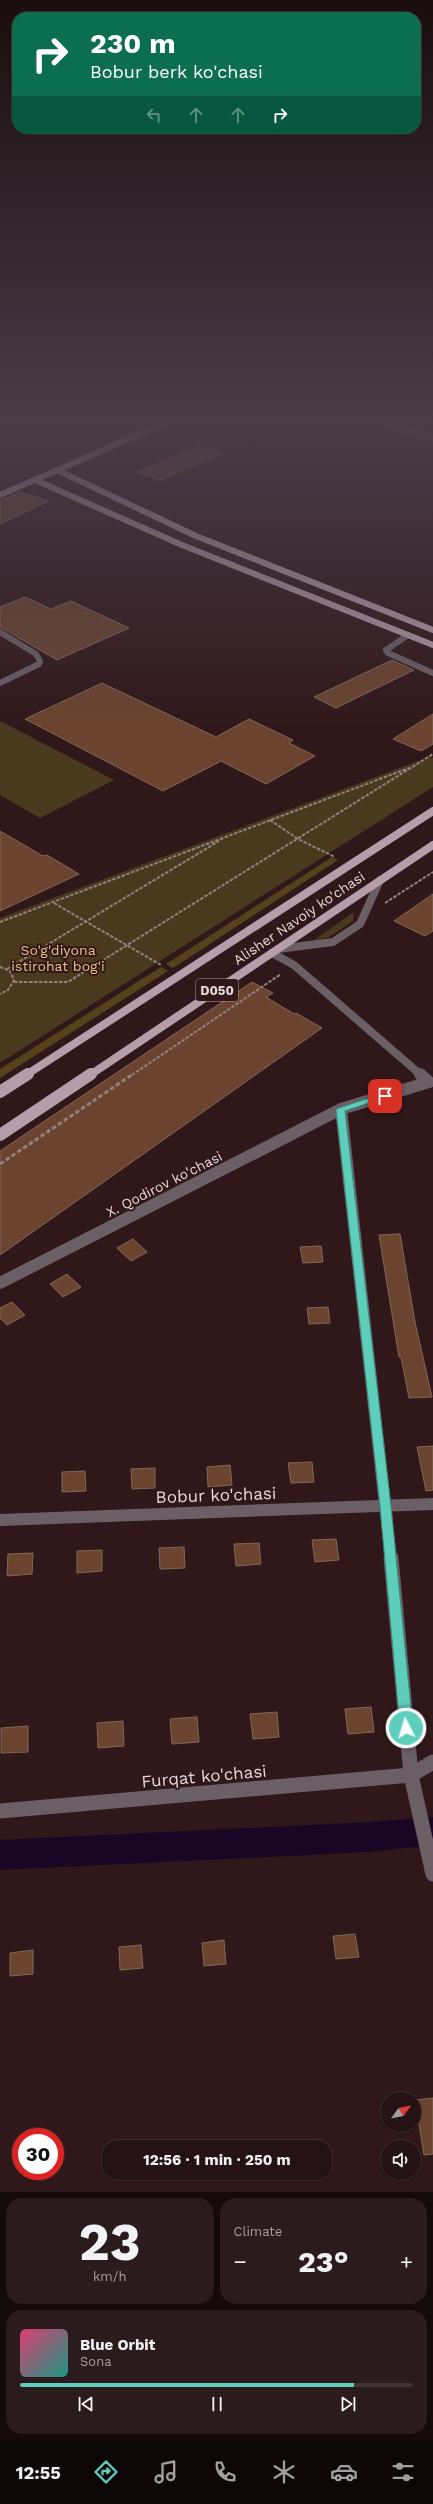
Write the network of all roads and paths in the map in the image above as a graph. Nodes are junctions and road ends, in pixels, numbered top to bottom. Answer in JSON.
{"nodes":[{"id":1,"x":137,"y":525,"type":"edge"},
{"id":2,"x":172,"y":525,"type":"edge"},
{"id":3,"x":433,"y":630,"type":"edge"},
{"id":4,"x":0,"y":632,"type":"edge"},
{"id":5,"x":408,"y":635,"type":"junction"},
{"id":6,"x":433,"y":645,"type":"edge"},
{"id":7,"x":433,"y":673,"type":"edge"},
{"id":8,"x":0,"y":683,"type":"edge"},
{"id":9,"x":433,"y":754,"type":"edge"},
{"id":10,"x":413,"y":766,"type":"junction"},
{"id":11,"x":433,"y":811,"type":"edge"},
{"id":12,"x":269,"y":820,"type":"junction"},
{"id":13,"x":225,"y":837,"type":"junction"},
{"id":14,"x":298,"y":839,"type":"junction"},
{"id":15,"x":433,"y":844,"type":"edge"},
{"id":16,"x":331,"y":855,"type":"dead end"},
{"id":17,"x":433,"y":872,"type":"edge"},
{"id":18,"x":380,"y":880,"type":"junction"},
{"id":19,"x":53,"y":902,"type":"junction"},
{"id":20,"x":378,"y":908,"type":"dead end"},
{"id":21,"x":86,"y":921,"type":"junction"},
{"id":22,"x":0,"y":922,"type":"edge"},
{"id":23,"x":127,"y":945,"type":"junction"},
{"id":24,"x":275,"y":951,"type":"junction"},
{"id":25,"x":161,"y":965,"type":"dead end"},
{"id":26,"x":294,"y":965,"type":"junction"},
{"id":27,"x":0,"y":967,"type":"edge"},
{"id":28,"x":7,"y":969,"type":"junction"},
{"id":29,"x":14,"y":982,"type":"junction"},
{"id":30,"x":0,"y":994,"type":"edge"},
{"id":31,"x":431,"y":1082,"type":"edge"},
{"id":32,"x":0,"y":1092,"type":"edge"},
{"id":33,"x":341,"y":1109,"type":"junction"},
{"id":34,"x":0,"y":1135,"type":"edge"},
{"id":35,"x":0,"y":1164,"type":"edge"},
{"id":36,"x":0,"y":1283,"type":"edge"},
{"id":37,"x":433,"y":1504,"type":"edge"},
{"id":38,"x":386,"y":1506,"type":"junction"},
{"id":39,"x":0,"y":1520,"type":"edge"},
{"id":40,"x":433,"y":1762,"type":"edge"},
{"id":41,"x":411,"y":1775,"type":"junction"},
{"id":42,"x":0,"y":1811,"type":"edge"},
{"id":43,"x":433,"y":1874,"type":"edge"}],
"edges":[{"from":1,"to":5,"type":"main road"},
{"from":2,"to":3,"type":"main road"},
{"from":4,"to":8,"type":"street"},
{"from":5,"to":6,"type":"main road"},
{"from":5,"to":7,"type":"street"},
{"from":9,"to":10,"type":"path"},
{"from":10,"to":12,"type":"path"},
{"from":10,"to":14,"type":"path"},
{"from":11,"to":32,"type":"main road","name":"Alisher Navoiy ko'chasi","number":"D050"},
{"from":12,"to":13,"type":"path"},
{"from":12,"to":14,"type":"path"},
{"from":13,"to":19,"type":"path"},
{"from":13,"to":21,"type":"path"},
{"from":14,"to":16,"type":"path"},
{"from":14,"to":23,"type":"path"},
{"from":15,"to":18,"type":"main road","name":"Alisher Navoiy ko'chasi","number":"D050"},
{"from":17,"to":20,"type":"path"},
{"from":18,"to":24,"type":"main road","name":"Alisher Navoiy ko'chasi","number":"D050"},
{"from":18,"to":24,"type":"street"},
{"from":19,"to":21,"type":"path"},
{"from":19,"to":22,"type":"path"},
{"from":21,"to":23,"type":"path"},
{"from":21,"to":28,"type":"path"},
{"from":23,"to":25,"type":"path"},
{"from":23,"to":29,"type":"path"},
{"from":24,"to":26,"type":"street"},
{"from":24,"to":34,"type":"main road","name":"Alisher Navoiy ko'chasi","number":"D050"},
{"from":26,"to":31,"type":"street"},
{"from":26,"to":35,"type":"path"},
{"from":27,"to":28,"type":"path"},
{"from":28,"to":29,"type":"path"},
{"from":29,"to":30,"type":"path"},
{"from":31,"to":33,"type":"street","name":"X. Qodirov ko'chasi"},
{"from":33,"to":36,"type":"street","name":"X. Qodirov ko'chasi"},
{"from":33,"to":38,"type":"street"},
{"from":37,"to":38,"type":"street","name":"Bobur ko'chasi"},
{"from":38,"to":39,"type":"street","name":"Bobur ko'chasi"},
{"from":38,"to":41,"type":"street"},
{"from":40,"to":41,"type":"street"},
{"from":41,"to":42,"type":"street","name":"Furqat ko'chasi"},
{"from":41,"to":43,"type":"street"}]}
